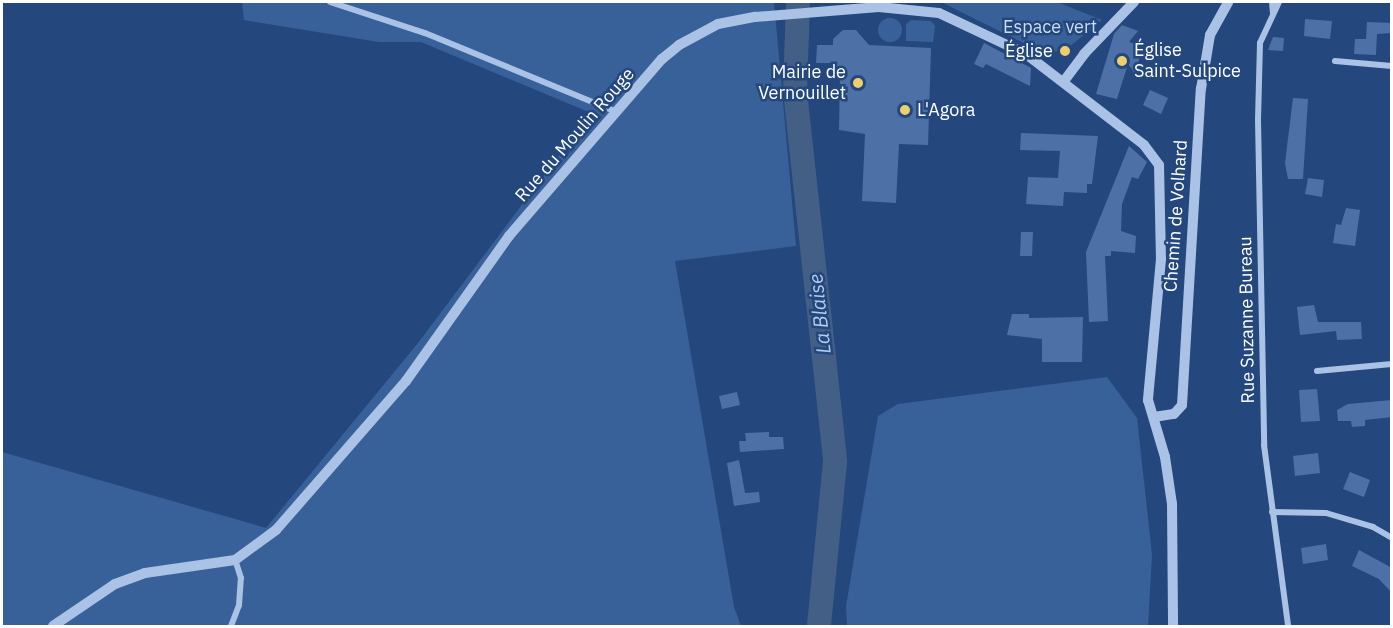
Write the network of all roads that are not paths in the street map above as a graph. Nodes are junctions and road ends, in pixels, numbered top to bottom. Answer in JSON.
{"nodes":[{"id":1,"x":330,"y":2,"type":"edge"},
{"id":2,"x":1134,"y":2,"type":"edge"},
{"id":3,"x":1228,"y":2,"type":"edge"},
{"id":4,"x":1272,"y":2,"type":"edge"},
{"id":5,"x":1279,"y":2,"type":"edge"},
{"id":6,"x":1273,"y":15,"type":"junction"},
{"id":7,"x":1335,"y":61,"type":"dead end"},
{"id":8,"x":1392,"y":66,"type":"edge"},
{"id":9,"x":1064,"y":81,"type":"junction"},
{"id":10,"x":618,"y":112,"type":"junction"},
{"id":11,"x":1392,"y":364,"type":"edge"},
{"id":12,"x":1317,"y":371,"type":"dead end"},
{"id":13,"x":1154,"y":417,"type":"junction"},
{"id":14,"x":1272,"y":512,"type":"junction"},
{"id":15,"x":1392,"y":537,"type":"edge"},
{"id":16,"x":235,"y":560,"type":"junction"},
{"id":17,"x":53,"y":627,"type":"edge"},
{"id":18,"x":231,"y":627,"type":"edge"},
{"id":19,"x":1173,"y":627,"type":"edge"},
{"id":20,"x":1288,"y":627,"type":"edge"}],
"edges":[{"from":1,"to":10,"type":"street"},
{"from":2,"to":9,"type":"street"},
{"from":3,"to":13,"type":"street","name":"Chemin de Volhard"},
{"from":4,"to":6,"type":"street","name":"Rue Suzanne Bureau"},
{"from":5,"to":6,"type":"street","name":"Rue Suzanne Bureau"},
{"from":6,"to":14,"type":"street","name":"Rue Suzanne Bureau"},
{"from":7,"to":8,"type":"street"},
{"from":9,"to":10,"type":"street","name":"Rue du Moulin Rouge"},
{"from":9,"to":13,"type":"street","name":"Chemin de Volhard"},
{"from":10,"to":16,"type":"street","name":"Rue du Moulin Rouge"},
{"from":11,"to":12,"type":"street"},
{"from":13,"to":19,"type":"street","name":"Chemin de Volhard"},
{"from":14,"to":15,"type":"street"},
{"from":14,"to":20,"type":"street","name":"Rue Suzanne Bureau"},
{"from":16,"to":17,"type":"street","name":"Rue du Moulin Rouge"},
{"from":16,"to":18,"type":"street"}]}
